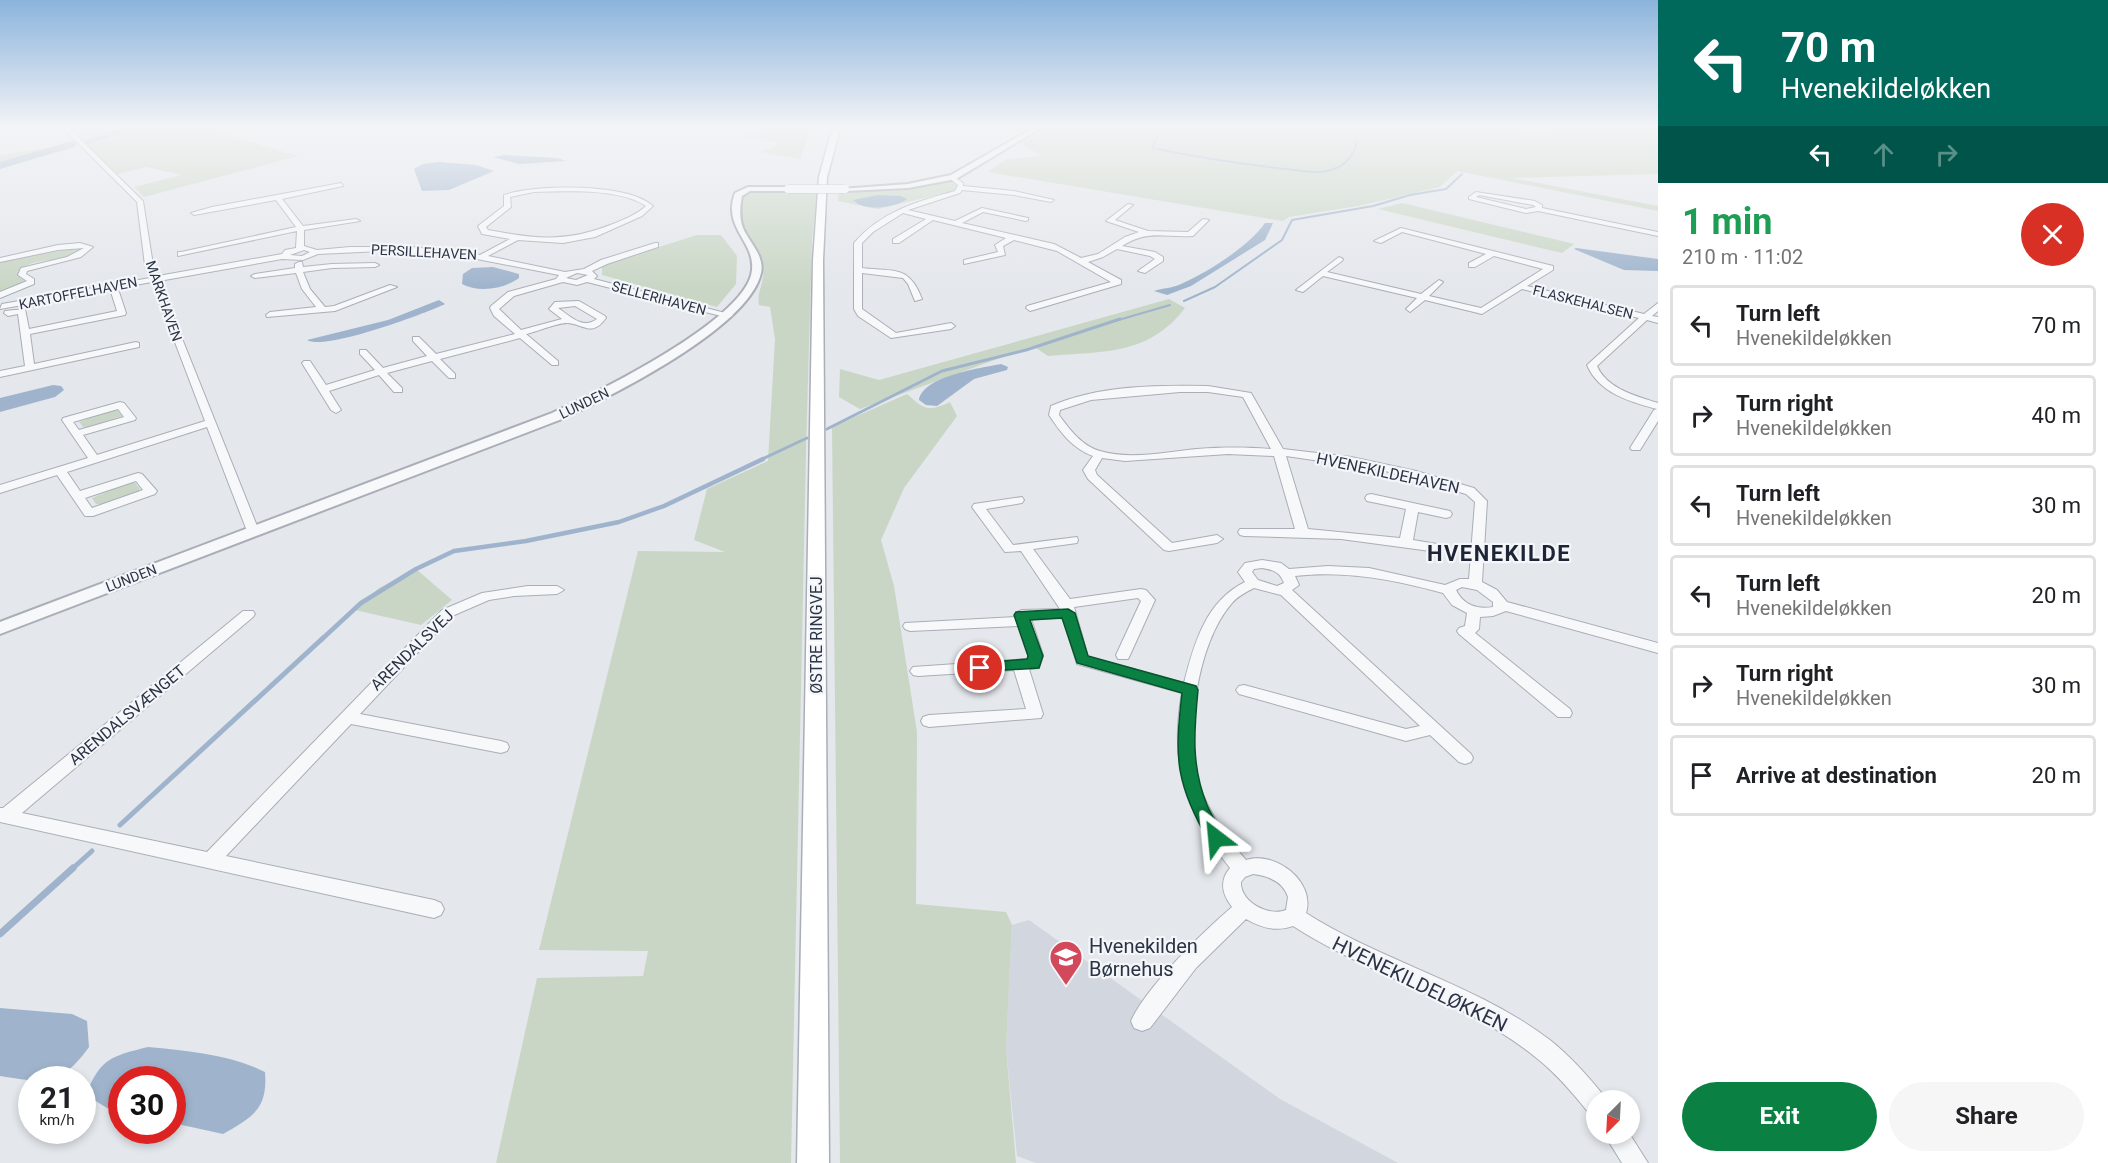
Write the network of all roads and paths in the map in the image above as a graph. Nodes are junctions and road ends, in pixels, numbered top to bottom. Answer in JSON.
{"nodes":[{"id":1,"x":119,"y":180,"type":"edge"},
{"id":2,"x":823,"y":180,"type":"edge"},
{"id":3,"x":935,"y":180,"type":"edge"},
{"id":4,"x":956,"y":180,"type":"edge"},
{"id":5,"x":341,"y":185,"type":"dead end"},
{"id":6,"x":962,"y":188,"type":"junction"},
{"id":7,"x":279,"y":199,"type":"junction"},
{"id":8,"x":1051,"y":200,"type":"dead end"},
{"id":9,"x":1130,"y":205,"type":"dead end"},
{"id":10,"x":1538,"y":208,"type":"junction"},
{"id":11,"x":902,"y":211,"type":"junction"},
{"id":12,"x":358,"y":212,"type":"dead end"},
{"id":13,"x":194,"y":213,"type":"dead end"},
{"id":14,"x":933,"y":217,"type":"junction"},
{"id":15,"x":1026,"y":219,"type":"dead end"},
{"id":16,"x":1205,"y":220,"type":"dead end"},
{"id":17,"x":356,"y":221,"type":"junction"},
{"id":18,"x":958,"y":222,"type":"junction"},
{"id":19,"x":301,"y":228,"type":"junction"},
{"id":20,"x":355,"y":233,"type":"dead end"},
{"id":21,"x":1148,"y":233,"type":"junction"},
{"id":22,"x":1658,"y":234,"type":"edge"},
{"id":23,"x":1014,"y":237,"type":"junction"},
{"id":24,"x":517,"y":238,"type":"junction"},
{"id":25,"x":896,"y":241,"type":"dead end"},
{"id":26,"x":1378,"y":241,"type":"dead end"},
{"id":27,"x":655,"y":245,"type":"dead end"},
{"id":28,"x":1118,"y":246,"type":"junction"},
{"id":29,"x":300,"y":249,"type":"junction"},
{"id":30,"x":317,"y":252,"type":"junction"},
{"id":31,"x":1494,"y":253,"type":"junction"},
{"id":32,"x":181,"y":254,"type":"dead end"},
{"id":33,"x":483,"y":255,"type":"junction"},
{"id":34,"x":284,"y":256,"type":"junction"},
{"id":35,"x":299,"y":259,"type":"junction"},
{"id":36,"x":1339,"y":259,"type":"dead end"},
{"id":37,"x":0,"y":260,"type":"edge"},
{"id":38,"x":1081,"y":260,"type":"junction"},
{"id":39,"x":967,"y":262,"type":"dead end"},
{"id":40,"x":375,"y":265,"type":"dead end"},
{"id":41,"x":1472,"y":265,"type":"dead end"},
{"id":42,"x":298,"y":270,"type":"junction"},
{"id":43,"x":859,"y":270,"type":"junction"},
{"id":44,"x":1142,"y":271,"type":"dead end"},
{"id":45,"x":1321,"y":273,"type":"junction"},
{"id":46,"x":588,"y":275,"type":"junction"},
{"id":47,"x":255,"y":276,"type":"dead end"},
{"id":48,"x":563,"y":277,"type":"junction"},
{"id":49,"x":154,"y":278,"type":"junction"},
{"id":50,"x":1439,"y":282,"type":"dead end"},
{"id":51,"x":393,"y":287,"type":"dead end"},
{"id":52,"x":1522,"y":287,"type":"junction"},
{"id":53,"x":1300,"y":290,"type":"dead end"},
{"id":54,"x":115,"y":292,"type":"dead end"},
{"id":55,"x":1422,"y":297,"type":"junction"},
{"id":56,"x":918,"y":299,"type":"dead end"},
{"id":57,"x":1658,"y":306,"type":"edge"},
{"id":58,"x":1030,"y":308,"type":"dead end"},
{"id":59,"x":1410,"y":309,"type":"dead end"},
{"id":60,"x":323,"y":310,"type":"junction"},
{"id":61,"x":2,"y":312,"type":"edge"},
{"id":62,"x":270,"y":315,"type":"dead end"},
{"id":63,"x":729,"y":315,"type":"junction"},
{"id":64,"x":1644,"y":317,"type":"junction"},
{"id":65,"x":569,"y":320,"type":"junction"},
{"id":66,"x":1658,"y":320,"type":"edge"},
{"id":67,"x":951,"y":326,"type":"dead end"},
{"id":68,"x":25,"y":332,"type":"junction"},
{"id":69,"x":521,"y":334,"type":"junction"},
{"id":70,"x":416,"y":339,"type":"dead end"},
{"id":71,"x":136,"y":345,"type":"dead end"},
{"id":72,"x":363,"y":352,"type":"dead end"},
{"id":73,"x":434,"y":358,"type":"junction"},
{"id":74,"x":307,"y":363,"type":"dead end"},
{"id":75,"x":555,"y":363,"type":"dead end"},
{"id":76,"x":30,"y":368,"type":"junction"},
{"id":77,"x":383,"y":372,"type":"junction"},
{"id":78,"x":0,"y":374,"type":"edge"},
{"id":79,"x":452,"y":375,"type":"dead end"},
{"id":80,"x":324,"y":389,"type":"junction"},
{"id":81,"x":398,"y":390,"type":"dead end"},
{"id":82,"x":1658,"y":406,"type":"edge"},
{"id":83,"x":336,"y":410,"type":"dead end"},
{"id":84,"x":1658,"y":412,"type":"edge"},
{"id":85,"x":210,"y":423,"type":"junction"},
{"id":86,"x":76,"y":434,"type":"junction"},
{"id":87,"x":1636,"y":448,"type":"dead end"},
{"id":88,"x":1280,"y":453,"type":"junction"},
{"id":89,"x":1099,"y":455,"type":"junction"},
{"id":90,"x":94,"y":459,"type":"junction"},
{"id":91,"x":60,"y":470,"type":"junction"},
{"id":92,"x":0,"y":489,"type":"edge"},
{"id":93,"x":78,"y":496,"type":"junction"},
{"id":94,"x":1371,"y":498,"type":"dead end"},
{"id":95,"x":1018,"y":500,"type":"dead end"},
{"id":96,"x":1413,"y":506,"type":"junction"},
{"id":97,"x":1446,"y":514,"type":"dead end"},
{"id":98,"x":253,"y":531,"type":"junction"},
{"id":99,"x":1244,"y":532,"type":"dead end"},
{"id":100,"x":1302,"y":532,"type":"junction"},
{"id":101,"x":1217,"y":539,"type":"dead end"},
{"id":102,"x":1072,"y":540,"type":"dead end"},
{"id":103,"x":1406,"y":542,"type":"junction"},
{"id":104,"x":1025,"y":547,"type":"junction"},
{"id":105,"x":1437,"y":548,"type":"dead end"},
{"id":106,"x":1287,"y":573,"type":"junction"},
{"id":107,"x":1253,"y":584,"type":"junction"},
{"id":108,"x":1475,"y":585,"type":"junction"},
{"id":109,"x":557,"y":590,"type":"dead end"},
{"id":110,"x":1284,"y":590,"type":"junction"},
{"id":111,"x":1449,"y":590,"type":"junction"},
{"id":112,"x":1502,"y":605,"type":"junction"},
{"id":113,"x":1067,"y":609,"type":"junction"},
{"id":114,"x":1474,"y":610,"type":"junction"},
{"id":115,"x":248,"y":614,"type":"dead end"},
{"id":116,"x":1024,"y":621,"type":"junction"},
{"id":117,"x":910,"y":626,"type":"dead end"},
{"id":118,"x":0,"y":628,"type":"edge"},
{"id":119,"x":1658,"y":648,"type":"edge"},
{"id":120,"x":1123,"y":655,"type":"dead end"},
{"id":121,"x":1021,"y":667,"type":"junction"},
{"id":122,"x":918,"y":671,"type":"dead end"},
{"id":123,"x":1191,"y":690,"type":"junction"},
{"id":124,"x":1244,"y":690,"type":"dead end"},
{"id":125,"x":1564,"y":713,"type":"dead end"},
{"id":126,"x":346,"y":717,"type":"junction"},
{"id":127,"x":929,"y":721,"type":"dead end"},
{"id":128,"x":1433,"y":729,"type":"junction"},
{"id":129,"x":501,"y":747,"type":"dead end"},
{"id":130,"x":1465,"y":758,"type":"dead end"},
{"id":131,"x":3,"y":815,"type":"edge"},
{"id":132,"x":212,"y":859,"type":"junction"},
{"id":133,"x":1242,"y":868,"type":"junction"},
{"id":134,"x":434,"y":909,"type":"dead end"},
{"id":135,"x":1244,"y":909,"type":"junction"},
{"id":136,"x":1294,"y":916,"type":"junction"},
{"id":137,"x":1142,"y":1021,"type":"dead end"},
{"id":138,"x":1586,"y":1091,"type":"edge"},
{"id":139,"x":1623,"y":1144,"type":"edge"},
{"id":140,"x":813,"y":1155,"type":"edge"},
{"id":141,"x":1636,"y":1163,"type":"edge"}],
"edges":[{"from":1,"to":49,"type":"street","name":"MARKHAVEN"},
{"from":2,"to":140,"type":"main road","name":"ØSTRE RINGVEJ"},
{"from":3,"to":63,"type":"street","name":"LUNDEN","bridge":true},
{"from":4,"to":6,"type":"street"},
{"from":5,"to":7,"type":"street"},
{"from":6,"to":8,"type":"street"},
{"from":6,"to":11,"type":"street"},
{"from":7,"to":13,"type":"street"},
{"from":7,"to":19,"type":"street"},
{"from":9,"to":21,"type":"street"},
{"from":10,"to":10,"type":"street"},
{"from":10,"to":22,"type":"street"},
{"from":11,"to":14,"type":"street"},
{"from":11,"to":43,"type":"street"},
{"from":12,"to":17,"type":"street","name":"PERSILLEHAVEN"},
{"from":14,"to":18,"type":"street"},
{"from":14,"to":25,"type":"street"},
{"from":15,"to":18,"type":"street"},
{"from":16,"to":21,"type":"street"},
{"from":17,"to":19,"type":"street"},
{"from":17,"to":20,"type":"street","name":"PERSILLEHAVEN"},
{"from":18,"to":23,"type":"street"},
{"from":19,"to":29,"type":"street"},
{"from":19,"to":32,"type":"street"},
{"from":21,"to":28,"type":"street"},
{"from":23,"to":38,"type":"street"},
{"from":23,"to":39,"type":"street"},
{"from":24,"to":24,"type":"street"},
{"from":24,"to":33,"type":"street"},
{"from":26,"to":31,"type":"street","name":"FLASKEHALSEN"},
{"from":27,"to":46,"type":"street"},
{"from":28,"to":38,"type":"street"},
{"from":28,"to":44,"type":"street"},
{"from":29,"to":30,"type":"street"},
{"from":29,"to":34,"type":"street"},
{"from":30,"to":33,"type":"street","name":"PERSILLEHAVEN"},
{"from":30,"to":35,"type":"street"},
{"from":31,"to":41,"type":"street"},
{"from":31,"to":52,"type":"street","name":"FLASKEHALSEN"},
{"from":33,"to":48,"type":"street","name":"PERSILLEHAVEN"},
{"from":34,"to":35,"type":"street"},
{"from":34,"to":49,"type":"street"},
{"from":35,"to":42,"type":"street"},
{"from":36,"to":45,"type":"street"},
{"from":37,"to":61,"type":"street","name":"KARTOFFELHAVEN"},
{"from":38,"to":58,"type":"street"},
{"from":40,"to":42,"type":"street","name":"PERSILLEHAVEN"},
{"from":42,"to":47,"type":"street","name":"PERSILLEHAVEN"},
{"from":42,"to":60,"type":"street"},
{"from":43,"to":56,"type":"street"},
{"from":43,"to":67,"type":"street"},
{"from":45,"to":53,"type":"street"},
{"from":45,"to":55,"type":"street","name":"FLASKEHALSEN"},
{"from":46,"to":48,"type":"street"},
{"from":46,"to":63,"type":"street","name":"SELLERIHAVEN"},
{"from":48,"to":69,"type":"street"},
{"from":49,"to":61,"type":"street","name":"KARTOFFELHAVEN"},
{"from":49,"to":85,"type":"street","name":"MARKHAVEN"},
{"from":50,"to":55,"type":"street"},
{"from":51,"to":60,"type":"street"},
{"from":52,"to":55,"type":"street","name":"FLASKEHALSEN"},
{"from":52,"to":64,"type":"street","name":"FLASKEHALSEN"},
{"from":54,"to":68,"type":"street","name":"KARTOFFELHAVEN"},
{"from":55,"to":59,"type":"street"},
{"from":57,"to":64,"type":"street"},
{"from":60,"to":62,"type":"street"},
{"from":61,"to":68,"type":"street","name":"KARTOFFELHAVEN"},
{"from":63,"to":98,"type":"street","name":"LUNDEN"},
{"from":64,"to":66,"type":"street","name":"FLASKEHALSEN"},
{"from":64,"to":82,"type":"street"},
{"from":65,"to":65,"type":"street","name":"SELLERIHAVEN"},
{"from":65,"to":69,"type":"street","name":"SELLERIHAVEN"},
{"from":68,"to":76,"type":"street","name":"KARTOFFELHAVEN"},
{"from":69,"to":73,"type":"street","name":"SELLERIHAVEN"},
{"from":69,"to":75,"type":"street"},
{"from":70,"to":73,"type":"street"},
{"from":71,"to":76,"type":"street"},
{"from":72,"to":77,"type":"street"},
{"from":73,"to":77,"type":"street","name":"SELLERIHAVEN"},
{"from":73,"to":79,"type":"street"},
{"from":74,"to":80,"type":"street"},
{"from":76,"to":78,"type":"street"},
{"from":77,"to":80,"type":"street","name":"SELLERIHAVEN"},
{"from":77,"to":81,"type":"street"},
{"from":80,"to":83,"type":"street"},
{"from":84,"to":87,"type":"street"},
{"from":85,"to":90,"type":"street"},
{"from":85,"to":98,"type":"street","name":"MARKHAVEN"},
{"from":86,"to":86,"type":"street"},
{"from":86,"to":90,"type":"street"},
{"from":88,"to":89,"type":"street","name":"HVENEKILDEHAVEN"},
{"from":88,"to":89,"type":"street","name":"HVENEKILDEHAVEN"},
{"from":88,"to":100,"type":"street","name":"HVENEKILDEHAVEN"},
{"from":88,"to":108,"type":"street","name":"HVENEKILDEHAVEN"},
{"from":89,"to":101,"type":"street"},
{"from":90,"to":91,"type":"street"},
{"from":91,"to":92,"type":"street"},
{"from":91,"to":93,"type":"street"},
{"from":93,"to":93,"type":"street"},
{"from":94,"to":96,"type":"street","name":"HVENEKILDEHAVEN"},
{"from":95,"to":104,"type":"street"},
{"from":96,"to":97,"type":"street","name":"HVENEKILDEHAVEN"},
{"from":96,"to":103,"type":"street","name":"HVENEKILDEHAVEN"},
{"from":98,"to":118,"type":"street","name":"LUNDEN"},
{"from":99,"to":100,"type":"street"},
{"from":100,"to":103,"type":"street"},
{"from":102,"to":104,"type":"street"},
{"from":103,"to":105,"type":"street"},
{"from":104,"to":113,"type":"street"},
{"from":106,"to":107,"type":"street"},
{"from":106,"to":110,"type":"street"},
{"from":106,"to":111,"type":"street"},
{"from":107,"to":110,"type":"street"},
{"from":107,"to":123,"type":"street"},
{"from":108,"to":111,"type":"street"},
{"from":108,"to":112,"type":"street"},
{"from":109,"to":126,"type":"street","name":"ARENDALSVEJ"},
{"from":110,"to":128,"type":"street"},
{"from":111,"to":114,"type":"street"},
{"from":112,"to":114,"type":"street"},
{"from":112,"to":119,"type":"street"},
{"from":113,"to":116,"type":"street"},
{"from":113,"to":120,"type":"street"},
{"from":113,"to":123,"type":"street"},
{"from":114,"to":125,"type":"street"},
{"from":115,"to":131,"type":"street","name":"ARENDALSVÆNGET"},
{"from":116,"to":117,"type":"street"},
{"from":116,"to":121,"type":"street"},
{"from":121,"to":122,"type":"street"},
{"from":121,"to":127,"type":"street"},
{"from":123,"to":133,"type":"street"},
{"from":124,"to":128,"type":"street"},
{"from":126,"to":129,"type":"street"},
{"from":126,"to":132,"type":"street","name":"ARENDALSVEJ"},
{"from":128,"to":130,"type":"street"},
{"from":131,"to":132,"type":"street"},
{"from":132,"to":134,"type":"street"},
{"from":133,"to":135,"type":"street"},
{"from":133,"to":136,"type":"street"},
{"from":135,"to":136,"type":"street"},
{"from":135,"to":137,"type":"street"},
{"from":136,"to":138,"type":"street","name":"HVENEKILDELØKKEN"},
{"from":139,"to":141,"type":"street"}]}
